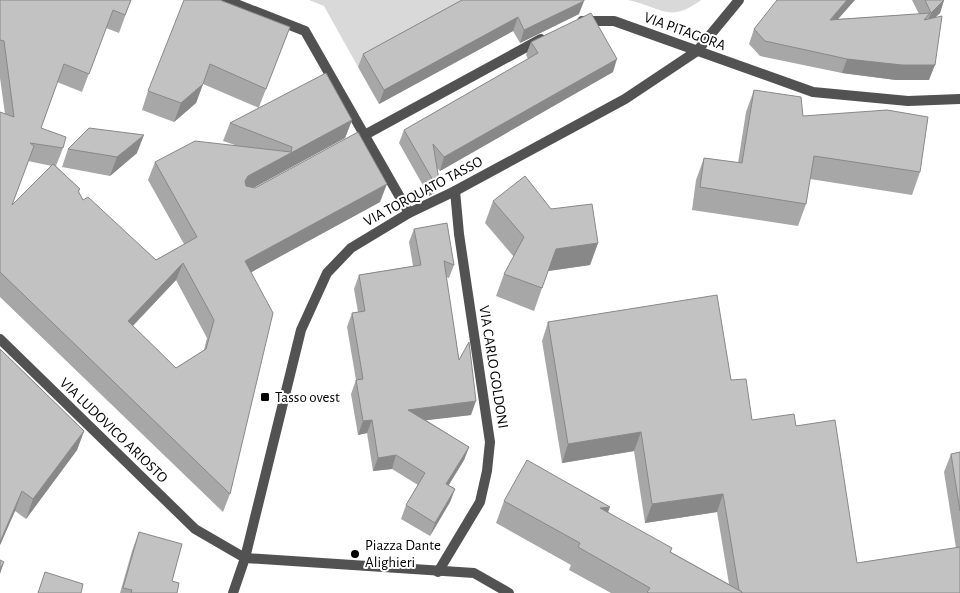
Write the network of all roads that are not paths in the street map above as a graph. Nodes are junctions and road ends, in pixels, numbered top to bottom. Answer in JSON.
{"nodes":[{"id":1,"x":226,"y":0,"type":"edge"},
{"id":2,"x":739,"y":0,"type":"edge"},
{"id":3,"x":567,"y":27,"type":"edge"},
{"id":4,"x":549,"y":35,"type":"edge"},
{"id":5,"x":697,"y":51,"type":"junction"},
{"id":6,"x":960,"y":99,"type":"edge"},
{"id":7,"x":365,"y":135,"type":"junction"},
{"id":8,"x":339,"y":149,"type":"edge"},
{"id":9,"x":455,"y":191,"type":"junction"},
{"id":10,"x":409,"y":213,"type":"junction"},
{"id":11,"x":0,"y":339,"type":"edge"},
{"id":12,"x":245,"y":558,"type":"junction"},
{"id":13,"x":438,"y":572,"type":"junction"},
{"id":14,"x":234,"y":593,"type":"edge"},
{"id":15,"x":509,"y":593,"type":"edge"}],
"edges":[{"from":1,"to":7,"type":"street"},
{"from":2,"to":5,"type":"street","name":"VIA TORQUATO TASSO"},
{"from":3,"to":5,"type":"street","name":"VIA PITAGORA"},
{"from":4,"to":7,"type":"street"},
{"from":5,"to":6,"type":"street","name":"VIA PITAGORA"},
{"from":5,"to":9,"type":"street","name":"VIA TORQUATO TASSO"},
{"from":7,"to":8,"type":"street"},
{"from":7,"to":10,"type":"street"},
{"from":9,"to":10,"type":"street","name":"VIA TORQUATO TASSO"},
{"from":9,"to":13,"type":"street","name":"VIA CARLO GOLDONI"},
{"from":10,"to":12,"type":"street","name":"VIA TORQUATO TASSO"},
{"from":11,"to":12,"type":"street","name":"VIA LUDOVICO ARIOSTO"},
{"from":12,"to":13,"type":"street"},
{"from":12,"to":14,"type":"street","name":"VIA TORQUATO TASSO"},
{"from":13,"to":15,"type":"street"}]}
